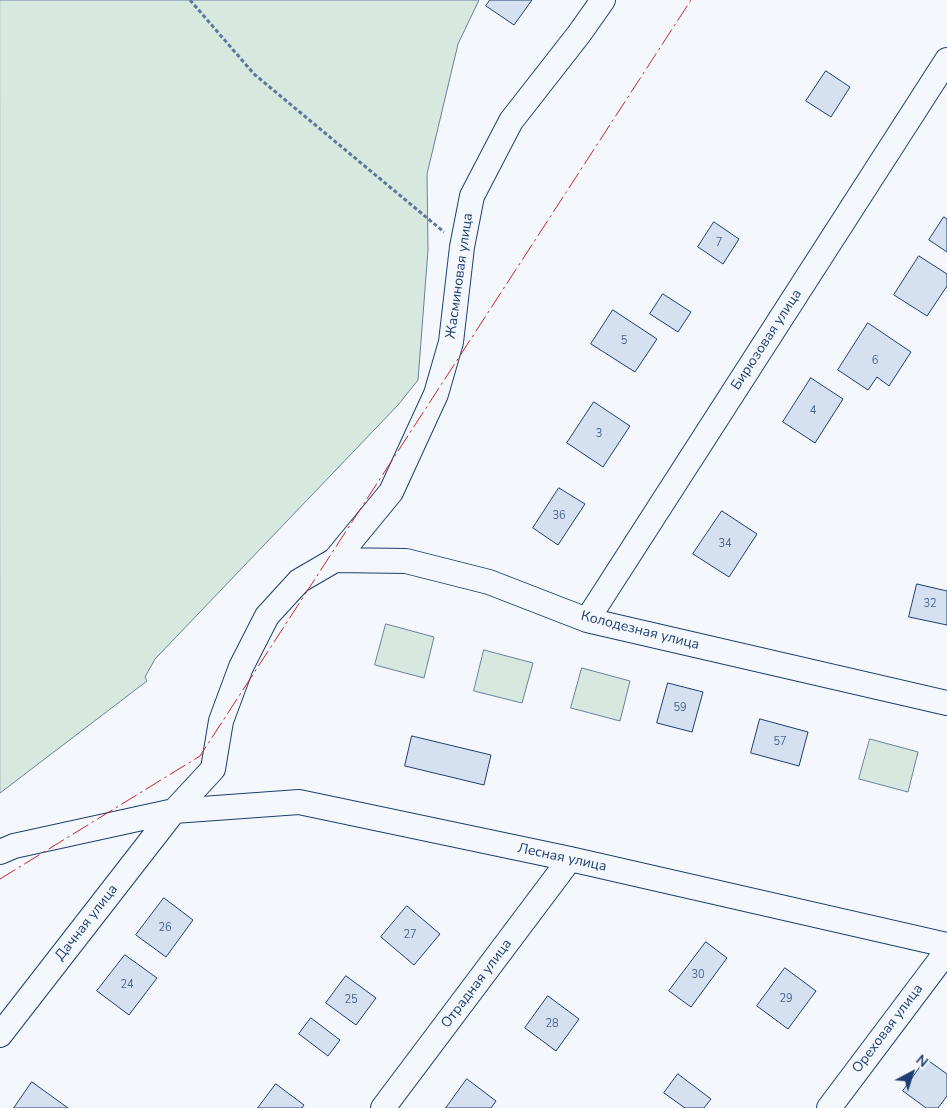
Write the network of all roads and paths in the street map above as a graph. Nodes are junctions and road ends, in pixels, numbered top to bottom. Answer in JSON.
{"nodes":[{"id":1,"x":190,"y":0,"type":"edge"},
{"id":2,"x":603,"y":0,"type":"edge"},
{"id":3,"x":947,"y":60,"type":"edge"},
{"id":4,"x":462,"y":247,"type":"junction"},
{"id":5,"x":335,"y":560,"type":"junction"},
{"id":6,"x":587,"y":620,"type":"junction"},
{"id":7,"x":947,"y":703,"type":"edge"},
{"id":8,"x":174,"y":812,"type":"junction"},
{"id":9,"x":0,"y":852,"type":"edge"},
{"id":10,"x":570,"y":859,"type":"junction"},
{"id":11,"x":947,"y":945,"type":"edge"},
{"id":12,"x":947,"y":951,"type":"edge"},
{"id":13,"x":0,"y":1035,"type":"edge"},
{"id":14,"x":383,"y":1108,"type":"edge"},
{"id":15,"x":829,"y":1108,"type":"edge"}],
"edges":[{"from":1,"to":4,"type":"path"},
{"from":2,"to":4,"type":"street","name":"Жасминовая улица"},
{"from":3,"to":6,"type":"street","name":"Бирюзовая улица"},
{"from":4,"to":5,"type":"street","name":"Жасминовая улица"},
{"from":5,"to":6,"type":"street","name":"Колодезная улица"},
{"from":5,"to":8,"type":"street","name":"Дачная улица"},
{"from":6,"to":7,"type":"street","name":"Колодезная улица"},
{"from":8,"to":9,"type":"street","name":"Лесная улица"},
{"from":8,"to":10,"type":"street","name":"Лесная улица"},
{"from":8,"to":13,"type":"street","name":"Дачная улица"},
{"from":10,"to":11,"type":"street","name":"Лесная улица"},
{"from":10,"to":14,"type":"street","name":"Отрадная улица"},
{"from":12,"to":15,"type":"street","name":"Ореховая улица"}]}
